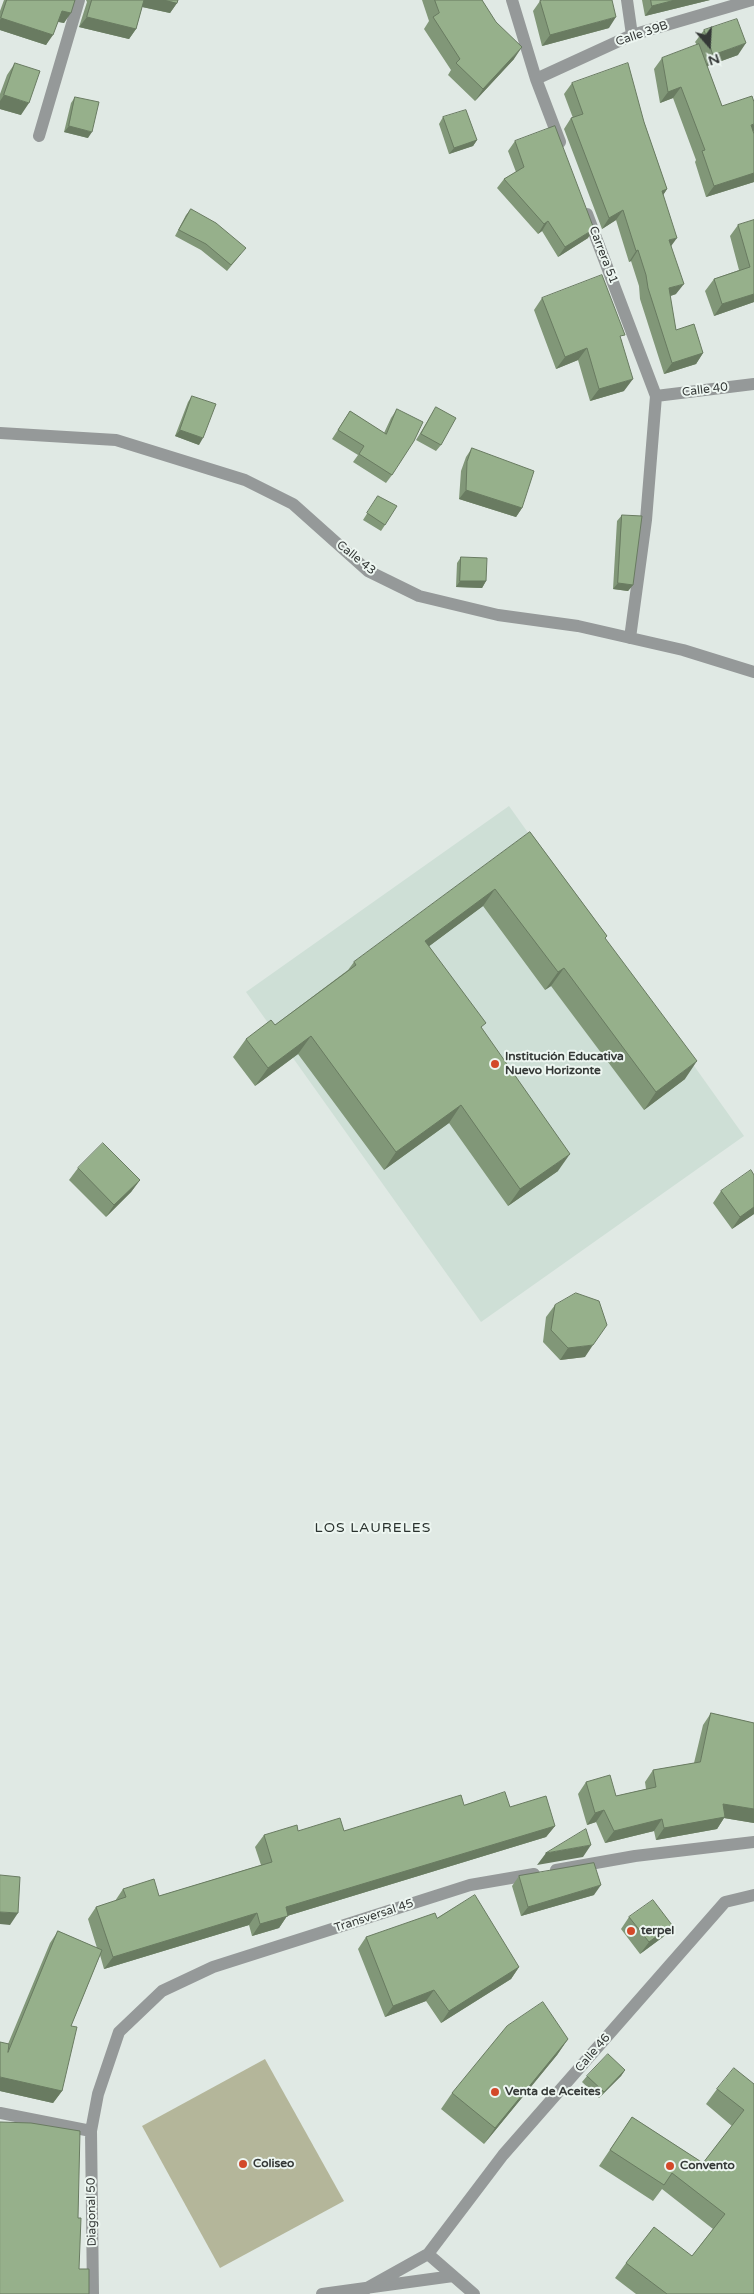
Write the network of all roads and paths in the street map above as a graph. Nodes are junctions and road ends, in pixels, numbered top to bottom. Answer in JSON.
{"nodes":[{"id":1,"x":79,"y":0,"type":"edge"},
{"id":2,"x":512,"y":0,"type":"edge"},
{"id":3,"x":627,"y":0,"type":"edge"},
{"id":4,"x":752,"y":0,"type":"edge"},
{"id":5,"x":754,"y":4,"type":"edge"},
{"id":6,"x":632,"y":35,"type":"junction"},
{"id":7,"x":536,"y":79,"type":"junction"},
{"id":8,"x":39,"y":136,"type":"dead end"},
{"id":9,"x":564,"y":154,"type":"edge"},
{"id":10,"x":582,"y":200,"type":"edge"},
{"id":11,"x":754,"y":384,"type":"edge"},
{"id":12,"x":656,"y":396,"type":"junction"},
{"id":13,"x":0,"y":433,"type":"edge"},
{"id":14,"x":630,"y":638,"type":"junction"},
{"id":15,"x":754,"y":672,"type":"edge"},
{"id":16,"x":754,"y":1842,"type":"edge"},
{"id":17,"x":754,"y":1895,"type":"edge"},
{"id":18,"x":0,"y":2113,"type":"edge"},
{"id":19,"x":91,"y":2131,"type":"junction"},
{"id":20,"x":428,"y":2254,"type":"junction"},
{"id":21,"x":453,"y":2276,"type":"junction"},
{"id":22,"x":364,"y":2291,"type":"edge"},
{"id":23,"x":93,"y":2294,"type":"edge"},
{"id":24,"x":322,"y":2294,"type":"edge"},
{"id":25,"x":474,"y":2294,"type":"edge"}],
"edges":[{"from":1,"to":8,"type":"street"},
{"from":2,"to":7,"type":"street"},
{"from":3,"to":6,"type":"street"},
{"from":4,"to":5,"type":"street"},
{"from":4,"to":6,"type":"street","name":"Calle 39B"},
{"from":6,"to":7,"type":"street","name":"Calle 39B"},
{"from":7,"to":9,"type":"street"},
{"from":10,"to":12,"type":"street","name":"Carrera 51"},
{"from":11,"to":12,"type":"street","name":"Calle 40"},
{"from":12,"to":14,"type":"street"},
{"from":13,"to":14,"type":"street","name":"Calle 43"},
{"from":14,"to":15,"type":"street","name":"Calle 43"},
{"from":16,"to":19,"type":"street","name":"Transversal 45"},
{"from":17,"to":20,"type":"street","name":"Calle 46"},
{"from":18,"to":19,"type":"street"},
{"from":19,"to":23,"type":"street","name":"Diagonal 50"},
{"from":20,"to":21,"type":"street"},
{"from":20,"to":22,"type":"street"},
{"from":21,"to":22,"type":"street"},
{"from":21,"to":25,"type":"street"},
{"from":22,"to":24,"type":"street"}]}
